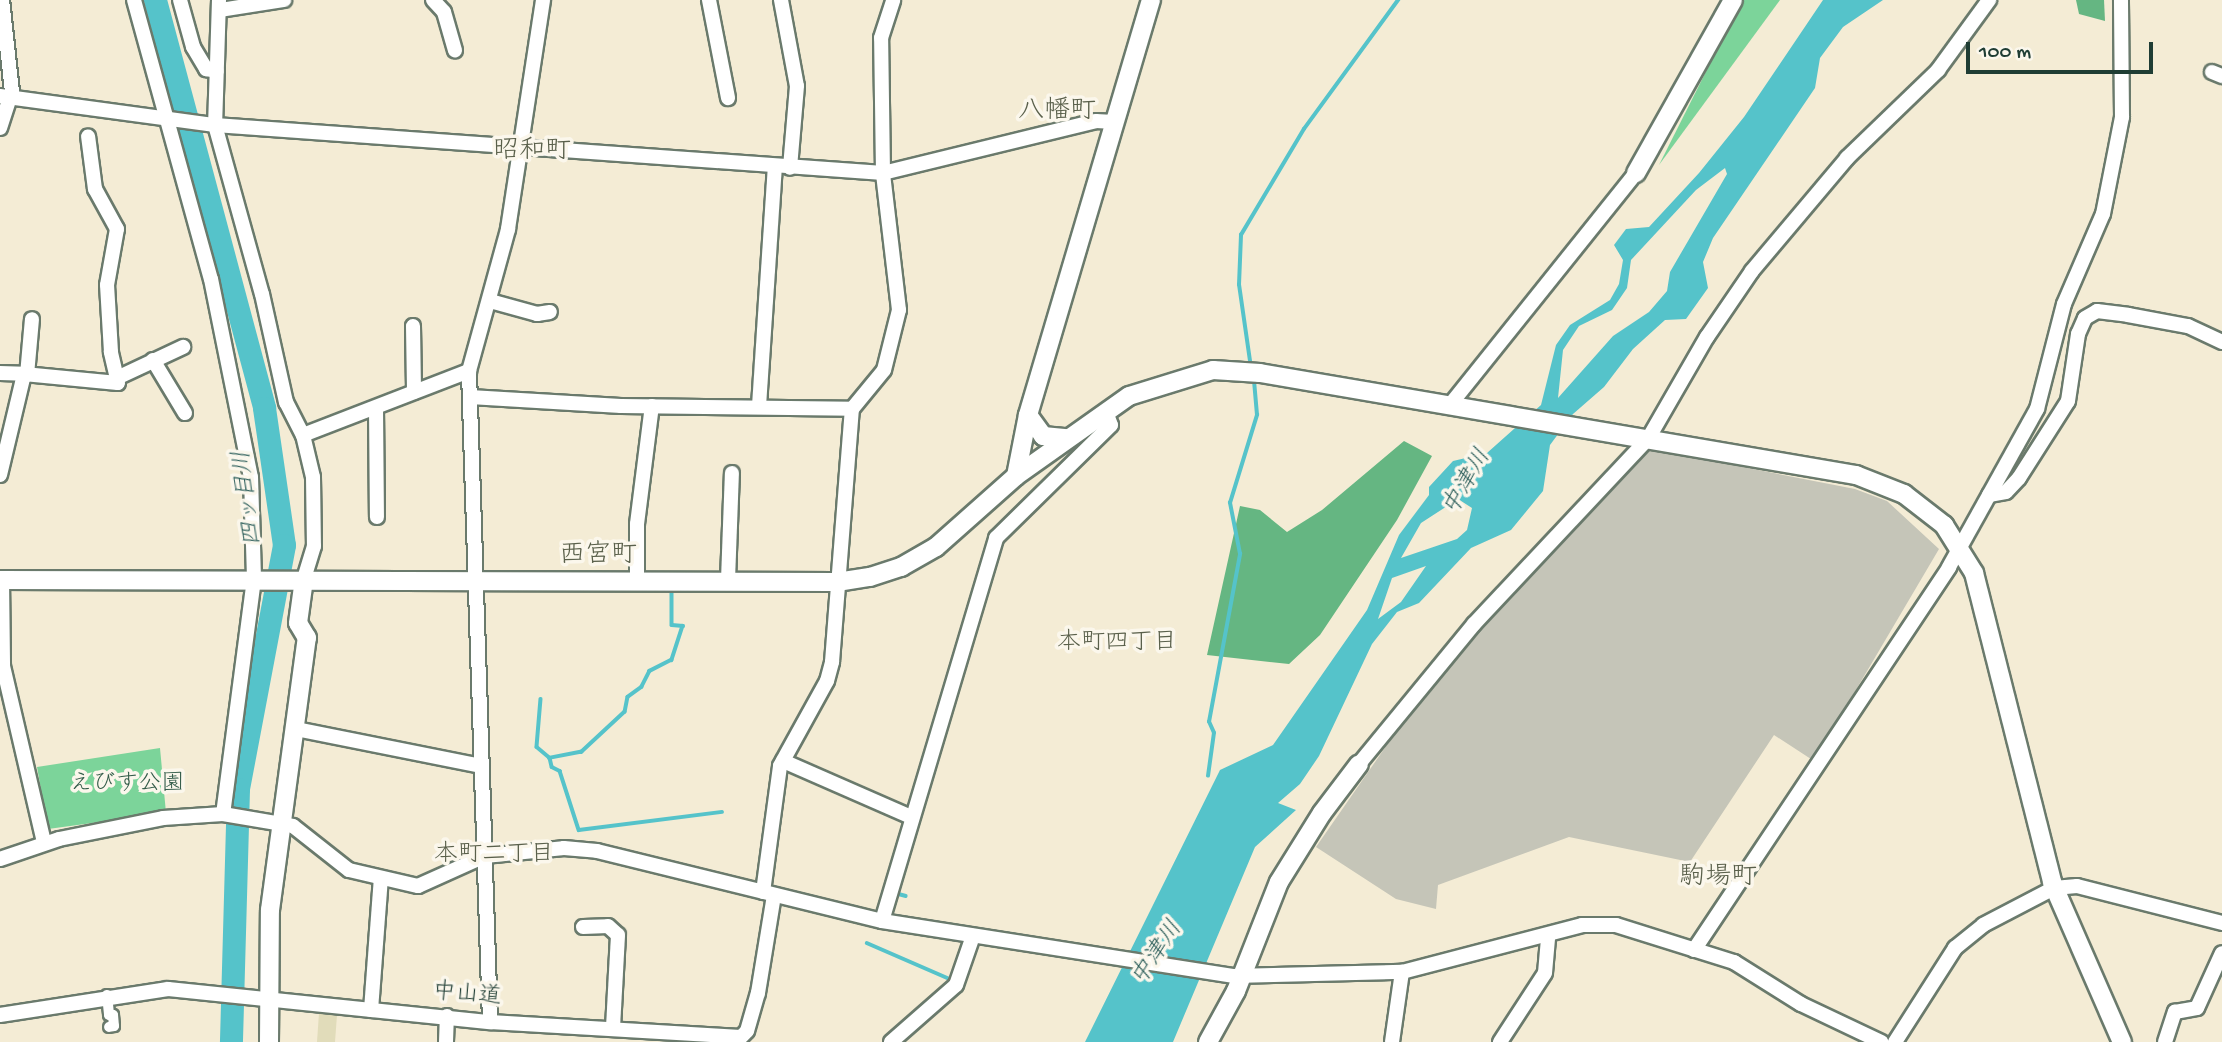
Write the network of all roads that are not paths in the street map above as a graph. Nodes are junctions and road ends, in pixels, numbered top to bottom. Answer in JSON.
{"nodes":[{"id":1,"x":2,"y":0,"type":"edge"},
{"id":2,"x":134,"y":0,"type":"edge"},
{"id":3,"x":180,"y":0,"type":"edge"},
{"id":4,"x":284,"y":0,"type":"edge"},
{"id":5,"x":433,"y":0,"type":"edge"},
{"id":6,"x":543,"y":0,"type":"edge"},
{"id":7,"x":709,"y":0,"type":"edge"},
{"id":8,"x":781,"y":0,"type":"edge"},
{"id":9,"x":892,"y":0,"type":"edge"},
{"id":10,"x":1152,"y":0,"type":"edge"},
{"id":11,"x":1733,"y":0,"type":"edge"},
{"id":12,"x":1989,"y":0,"type":"edge"},
{"id":13,"x":2121,"y":1,"type":"edge"},
{"id":14,"x":219,"y":5,"type":"edge"},
{"id":15,"x":455,"y":50,"type":"dead end"},
{"id":16,"x":217,"y":71,"type":"junction"},
{"id":17,"x":5,"y":97,"type":"edge"},
{"id":18,"x":728,"y":98,"type":"dead end"},
{"id":19,"x":167,"y":119,"type":"junction"},
{"id":20,"x":1114,"y":122,"type":"junction"},
{"id":21,"x":215,"y":125,"type":"junction"},
{"id":22,"x":0,"y":128,"type":"edge"},
{"id":23,"x":88,"y":136,"type":"dead end"},
{"id":24,"x":520,"y":145,"type":"junction"},
{"id":25,"x":775,"y":167,"type":"junction"},
{"id":26,"x":790,"y":168,"type":"junction"},
{"id":27,"x":883,"y":173,"type":"junction"},
{"id":28,"x":1636,"y":173,"type":"joint"},
{"id":29,"x":490,"y":301,"type":"junction"},
{"id":30,"x":550,"y":312,"type":"dead end"},
{"id":31,"x":32,"y":319,"type":"dead end"},
{"id":32,"x":413,"y":326,"type":"dead end"},
{"id":33,"x":2222,"y":342,"type":"edge"},
{"id":34,"x":183,"y":347,"type":"dead end"},
{"id":35,"x":153,"y":360,"type":"junction"},
{"id":36,"x":469,"y":371,"type":"junction"},
{"id":37,"x":0,"y":373,"type":"edge"},
{"id":38,"x":25,"y":374,"type":"junction"},
{"id":39,"x":119,"y":377,"type":"junction"},
{"id":40,"x":414,"y":392,"type":"junction"},
{"id":41,"x":470,"y":397,"type":"junction"},
{"id":42,"x":652,"y":406,"type":"junction"},
{"id":43,"x":759,"y":406,"type":"junction"},
{"id":44,"x":1458,"y":406,"type":"junction"},
{"id":45,"x":376,"y":408,"type":"junction"},
{"id":46,"x":852,"y":409,"type":"junction"},
{"id":47,"x":1106,"y":412,"type":"junction"},
{"id":48,"x":185,"y":413,"type":"dead end"},
{"id":49,"x":1028,"y":415,"type":"junction"},
{"id":50,"x":303,"y":435,"type":"junction"},
{"id":51,"x":1068,"y":438,"type":"junction"},
{"id":52,"x":1648,"y":439,"type":"junction"},
{"id":53,"x":732,"y":473,"type":"dead end"},
{"id":54,"x":0,"y":475,"type":"edge"},
{"id":55,"x":1016,"y":476,"type":"junction"},
{"id":56,"x":1989,"y":495,"type":"junction"},
{"id":57,"x":377,"y":517,"type":"dead end"},
{"id":58,"x":1961,"y":545,"type":"junction"},
{"id":59,"x":258,"y":579,"type":"junction"},
{"id":60,"x":300,"y":579,"type":"junction"},
{"id":61,"x":1,"y":580,"type":"edge"},
{"id":62,"x":476,"y":580,"type":"junction"},
{"id":63,"x":728,"y":580,"type":"junction"},
{"id":64,"x":637,"y":581,"type":"junction"},
{"id":65,"x":837,"y":582,"type":"junction"},
{"id":66,"x":296,"y":729,"type":"junction"},
{"id":67,"x":783,"y":761,"type":"junction"},
{"id":68,"x":1359,"y":764,"type":"joint"},
{"id":69,"x":481,"y":766,"type":"junction"},
{"id":70,"x":226,"y":815,"type":"junction"},
{"id":71,"x":911,"y":817,"type":"junction"},
{"id":72,"x":281,"y":823,"type":"junction"},
{"id":73,"x":44,"y":842,"type":"junction"},
{"id":74,"x":485,"y":856,"type":"junction"},
{"id":75,"x":0,"y":859,"type":"edge"},
{"id":76,"x":381,"y":877,"type":"junction"},
{"id":77,"x":2054,"y":888,"type":"junction"},
{"id":78,"x":768,"y":893,"type":"junction"},
{"id":79,"x":882,"y":920,"type":"junction"},
{"id":80,"x":2222,"y":923,"type":"edge"},
{"id":81,"x":583,"y":927,"type":"dead end"},
{"id":82,"x":1548,"y":935,"type":"junction"},
{"id":83,"x":973,"y":936,"type":"junction"},
{"id":84,"x":1694,"y":950,"type":"junction"},
{"id":85,"x":2222,"y":953,"type":"edge"},
{"id":86,"x":1402,"y":972,"type":"junction"},
{"id":87,"x":1237,"y":976,"type":"junction"},
{"id":88,"x":107,"y":995,"type":"junction"},
{"id":89,"x":259,"y":997,"type":"junction"},
{"id":90,"x":370,"y":1010,"type":"junction"},
{"id":91,"x":0,"y":1015,"type":"edge"},
{"id":92,"x":447,"y":1016,"type":"junction"},
{"id":93,"x":490,"y":1021,"type":"junction"},
{"id":94,"x":109,"y":1027,"type":"dead end"},
{"id":95,"x":610,"y":1027,"type":"junction"},
{"id":96,"x":1898,"y":1041,"type":"edge"},
{"id":97,"x":269,"y":1042,"type":"edge"},
{"id":98,"x":446,"y":1042,"type":"edge"},
{"id":99,"x":607,"y":1042,"type":"edge"},
{"id":100,"x":891,"y":1042,"type":"edge"},
{"id":101,"x":1208,"y":1042,"type":"edge"},
{"id":102,"x":1392,"y":1042,"type":"edge"},
{"id":103,"x":1500,"y":1042,"type":"edge"},
{"id":104,"x":1881,"y":1042,"type":"edge"},
{"id":105,"x":2122,"y":1042,"type":"edge"},
{"id":106,"x":2165,"y":1042,"type":"edge"}],
"edges":[{"from":1,"to":17,"type":"street"},
{"from":2,"to":19,"type":"street"},
{"from":3,"to":16,"type":"street"},
{"from":4,"to":14,"type":"street"},
{"from":5,"to":15,"type":"street"},
{"from":6,"to":24,"type":"street"},
{"from":7,"to":18,"type":"street"},
{"from":8,"to":26,"type":"street"},
{"from":9,"to":27,"type":"street"},
{"from":10,"to":20,"type":"street"},
{"from":11,"to":28,"type":"street"},
{"from":12,"to":52,"type":"street"},
{"from":13,"to":56,"type":"street"},
{"from":14,"to":16,"type":"street"},
{"from":16,"to":21,"type":"street"},
{"from":17,"to":19,"type":"street"},
{"from":17,"to":22,"type":"street"},
{"from":19,"to":21,"type":"street"},
{"from":19,"to":59,"type":"street"},
{"from":20,"to":27,"type":"street"},
{"from":20,"to":49,"type":"street"},
{"from":21,"to":24,"type":"street"},
{"from":21,"to":50,"type":"street"},
{"from":23,"to":39,"type":"street"},
{"from":24,"to":25,"type":"street"},
{"from":24,"to":29,"type":"street"},
{"from":25,"to":26,"type":"street"},
{"from":25,"to":43,"type":"street"},
{"from":26,"to":27,"type":"street"},
{"from":27,"to":46,"type":"street"},
{"from":28,"to":44,"type":"street"},
{"from":29,"to":30,"type":"street"},
{"from":29,"to":36,"type":"street"},
{"from":31,"to":38,"type":"street"},
{"from":32,"to":40,"type":"street"},
{"from":33,"to":56,"type":"street"},
{"from":34,"to":35,"type":"street"},
{"from":35,"to":39,"type":"street"},
{"from":35,"to":48,"type":"street"},
{"from":36,"to":40,"type":"street"},
{"from":36,"to":41,"type":"street"},
{"from":37,"to":38,"type":"street"},
{"from":38,"to":39,"type":"street"},
{"from":38,"to":54,"type":"street"},
{"from":40,"to":45,"type":"street"},
{"from":41,"to":42,"type":"street"},
{"from":41,"to":62,"type":"street"},
{"from":42,"to":43,"type":"street"},
{"from":42,"to":64,"type":"street"},
{"from":43,"to":46,"type":"street"},
{"from":44,"to":47,"type":"street"},
{"from":44,"to":52,"type":"street"},
{"from":45,"to":50,"type":"street"},
{"from":45,"to":57,"type":"street"},
{"from":46,"to":65,"type":"street"},
{"from":47,"to":51,"type":"street"},
{"from":47,"to":71,"type":"street"},
{"from":49,"to":51,"type":"street"},
{"from":49,"to":55,"type":"street"},
{"from":50,"to":60,"type":"street"},
{"from":51,"to":55,"type":"street"},
{"from":52,"to":58,"type":"street"},
{"from":52,"to":68,"type":"street"},
{"from":53,"to":63,"type":"street"},
{"from":55,"to":65,"type":"street"},
{"from":56,"to":58,"type":"street"},
{"from":58,"to":77,"type":"street"},
{"from":58,"to":84,"type":"street"},
{"from":59,"to":60,"type":"street"},
{"from":59,"to":61,"type":"street"},
{"from":59,"to":70,"type":"street"},
{"from":60,"to":62,"type":"street"},
{"from":60,"to":66,"type":"street"},
{"from":61,"to":73,"type":"street"},
{"from":62,"to":64,"type":"street"},
{"from":62,"to":69,"type":"street"},
{"from":63,"to":64,"type":"street"},
{"from":63,"to":65,"type":"street"},
{"from":65,"to":67,"type":"street"},
{"from":66,"to":69,"type":"street"},
{"from":66,"to":72,"type":"street"},
{"from":67,"to":71,"type":"street"},
{"from":67,"to":78,"type":"street","name":"中山道"},
{"from":68,"to":87,"type":"street"},
{"from":69,"to":74,"type":"street"},
{"from":70,"to":72,"type":"street"},
{"from":70,"to":73,"type":"street"},
{"from":71,"to":79,"type":"street"},
{"from":72,"to":76,"type":"street"},
{"from":72,"to":89,"type":"street"},
{"from":73,"to":75,"type":"street"},
{"from":74,"to":76,"type":"street"},
{"from":74,"to":78,"type":"street"},
{"from":74,"to":93,"type":"street"},
{"from":76,"to":90,"type":"street"},
{"from":77,"to":80,"type":"street"},
{"from":77,"to":96,"type":"street"},
{"from":77,"to":105,"type":"street"},
{"from":78,"to":79,"type":"street"},
{"from":78,"to":95,"type":"street","name":"中山道"},
{"from":79,"to":83,"type":"street"},
{"from":81,"to":95,"type":"street"},
{"from":82,"to":84,"type":"street"},
{"from":82,"to":86,"type":"street"},
{"from":82,"to":103,"type":"street"},
{"from":83,"to":87,"type":"street"},
{"from":83,"to":100,"type":"street"},
{"from":84,"to":104,"type":"street"},
{"from":85,"to":106,"type":"street"},
{"from":86,"to":87,"type":"street"},
{"from":86,"to":102,"type":"street"},
{"from":87,"to":101,"type":"street"},
{"from":88,"to":89,"type":"street","name":"中山道"},
{"from":88,"to":91,"type":"street"},
{"from":88,"to":94,"type":"street"},
{"from":89,"to":90,"type":"street","name":"中山道"},
{"from":89,"to":97,"type":"street"},
{"from":90,"to":92,"type":"street","name":"中山道"},
{"from":92,"to":93,"type":"street","name":"中山道"},
{"from":92,"to":98,"type":"street"},
{"from":93,"to":95,"type":"street","name":"中山道"},
{"from":95,"to":99,"type":"street"}]}
